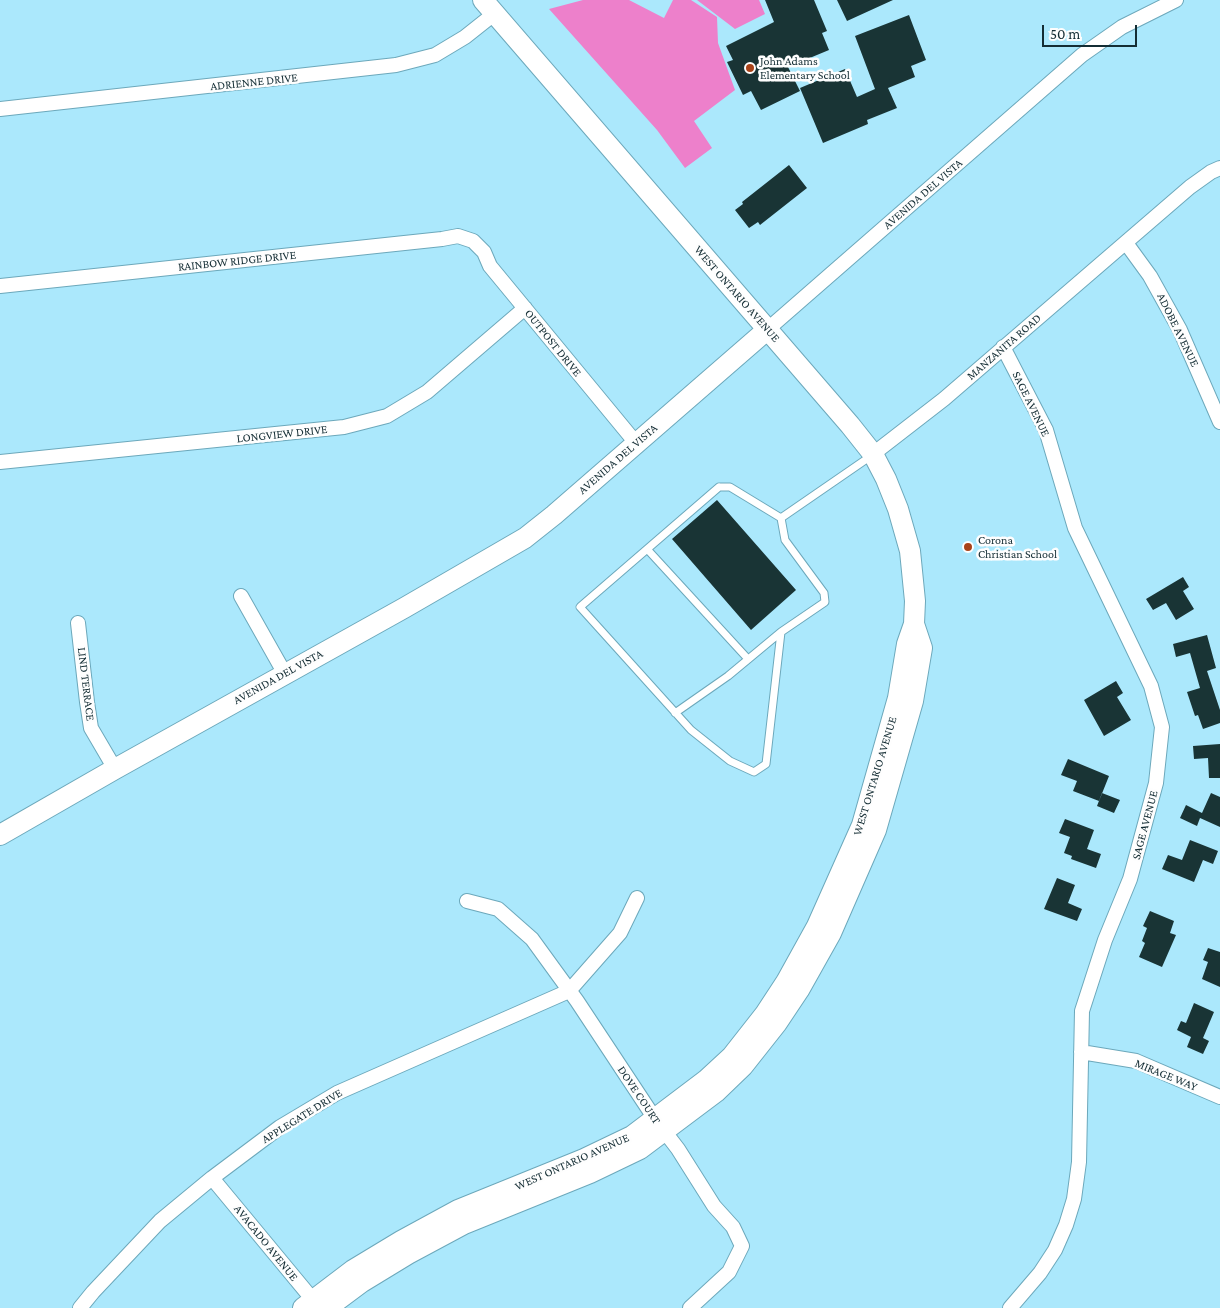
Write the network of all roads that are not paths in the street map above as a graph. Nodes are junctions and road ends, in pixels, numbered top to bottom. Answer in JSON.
{"nodes":[{"id":1,"x":1176,"y":0,"type":"edge"},
{"id":2,"x":488,"y":7,"type":"edge"},
{"id":3,"x":0,"y":109,"type":"edge"},
{"id":4,"x":1220,"y":168,"type":"edge"},
{"id":5,"x":473,"y":241,"type":"joint"},
{"id":6,"x":1126,"y":243,"type":"junction"},
{"id":7,"x":0,"y":286,"type":"edge"},
{"id":8,"x":525,"y":308,"type":"junction"},
{"id":9,"x":768,"y":329,"type":"junction"},
{"id":10,"x":1003,"y":347,"type":"junction"},
{"id":11,"x":1220,"y":422,"type":"edge"},
{"id":12,"x":636,"y":443,"type":"junction"},
{"id":13,"x":873,"y":454,"type":"junction"},
{"id":14,"x":0,"y":462,"type":"edge"},
{"id":15,"x":781,"y":518,"type":"junction"},
{"id":16,"x":647,"y":549,"type":"junction"},
{"id":17,"x":241,"y":596,"type":"dead end"},
{"id":18,"x":78,"y":623,"type":"dead end"},
{"id":19,"x":781,"y":632,"type":"junction"},
{"id":20,"x":748,"y":659,"type":"junction"},
{"id":21,"x":285,"y":674,"type":"junction"},
{"id":22,"x":675,"y":713,"type":"junction"},
{"id":23,"x":115,"y":768,"type":"junction"},
{"id":24,"x":0,"y":836,"type":"edge"},
{"id":25,"x":637,"y":898,"type":"dead end"},
{"id":26,"x":468,"y":901,"type":"dead end"},
{"id":27,"x":569,"y":991,"type":"junction"},
{"id":28,"x":1081,"y":1052,"type":"junction"},
{"id":29,"x":1220,"y":1097,"type":"edge"},
{"id":30,"x":659,"y":1125,"type":"junction"},
{"id":31,"x":212,"y":1178,"type":"junction"},
{"id":32,"x":316,"y":1306,"type":"edge"},
{"id":33,"x":80,"y":1308,"type":"edge"},
{"id":34,"x":690,"y":1308,"type":"edge"},
{"id":35,"x":1010,"y":1308,"type":"edge"}],
"edges":[{"from":1,"to":9,"type":"street","name":"AVENIDA DEL VISTA"},
{"from":2,"to":3,"type":"street","name":"ADRIENNE DRIVE"},
{"from":2,"to":9,"type":"main road","name":"WEST ONTARIO AVENUE"},
{"from":4,"to":6,"type":"street","name":"MANZANITA ROAD"},
{"from":5,"to":7,"type":"street","name":"RAINBOW RIDGE DRIVE"},
{"from":5,"to":8,"type":"street","name":"OUTPOST DRIVE"},
{"from":6,"to":10,"type":"street","name":"MANZANITA ROAD"},
{"from":6,"to":11,"type":"street","name":"ADOBE AVENUE"},
{"from":8,"to":12,"type":"street","name":"OUTPOST DRIVE"},
{"from":8,"to":14,"type":"street","name":"LONGVIEW DRIVE"},
{"from":9,"to":12,"type":"main road","name":"AVENIDA DEL VISTA"},
{"from":9,"to":13,"type":"main road","name":"WEST ONTARIO AVENUE"},
{"from":10,"to":13,"type":"street","name":"MANZANITA ROAD"},
{"from":10,"to":28,"type":"street","name":"SAGE AVENUE"},
{"from":12,"to":21,"type":"main road","name":"AVENIDA DEL VISTA"},
{"from":13,"to":15,"type":"lane","name":"MANZANITA ROAD"},
{"from":13,"to":30,"type":"main road","name":"WEST ONTARIO AVENUE"},
{"from":15,"to":16,"type":"lane"},
{"from":15,"to":19,"type":"lane"},
{"from":16,"to":20,"type":"lane"},
{"from":16,"to":22,"type":"lane"},
{"from":17,"to":21,"type":"street"},
{"from":18,"to":23,"type":"street","name":"LIND TERRACE"},
{"from":19,"to":20,"type":"lane"},
{"from":19,"to":22,"type":"lane"},
{"from":20,"to":22,"type":"lane"},
{"from":21,"to":23,"type":"main road","name":"AVENIDA DEL VISTA"},
{"from":23,"to":24,"type":"main road","name":"AVENIDA DEL VISTA"},
{"from":25,"to":27,"type":"street"},
{"from":26,"to":27,"type":"street","name":"DOVE COURT"},
{"from":27,"to":30,"type":"street","name":"DOVE COURT"},
{"from":27,"to":31,"type":"street","name":"APPLEGATE DRIVE"},
{"from":28,"to":29,"type":"street","name":"MIRAGE WAY"},
{"from":28,"to":35,"type":"street","name":"SAGE AVENUE"},
{"from":30,"to":32,"type":"main road","name":"WEST ONTARIO AVENUE"},
{"from":30,"to":34,"type":"street","name":"DOVE COURT"},
{"from":31,"to":32,"type":"street","name":"AVACADO AVENUE"},
{"from":31,"to":33,"type":"street","name":"APPLEGATE DRIVE"}]}
